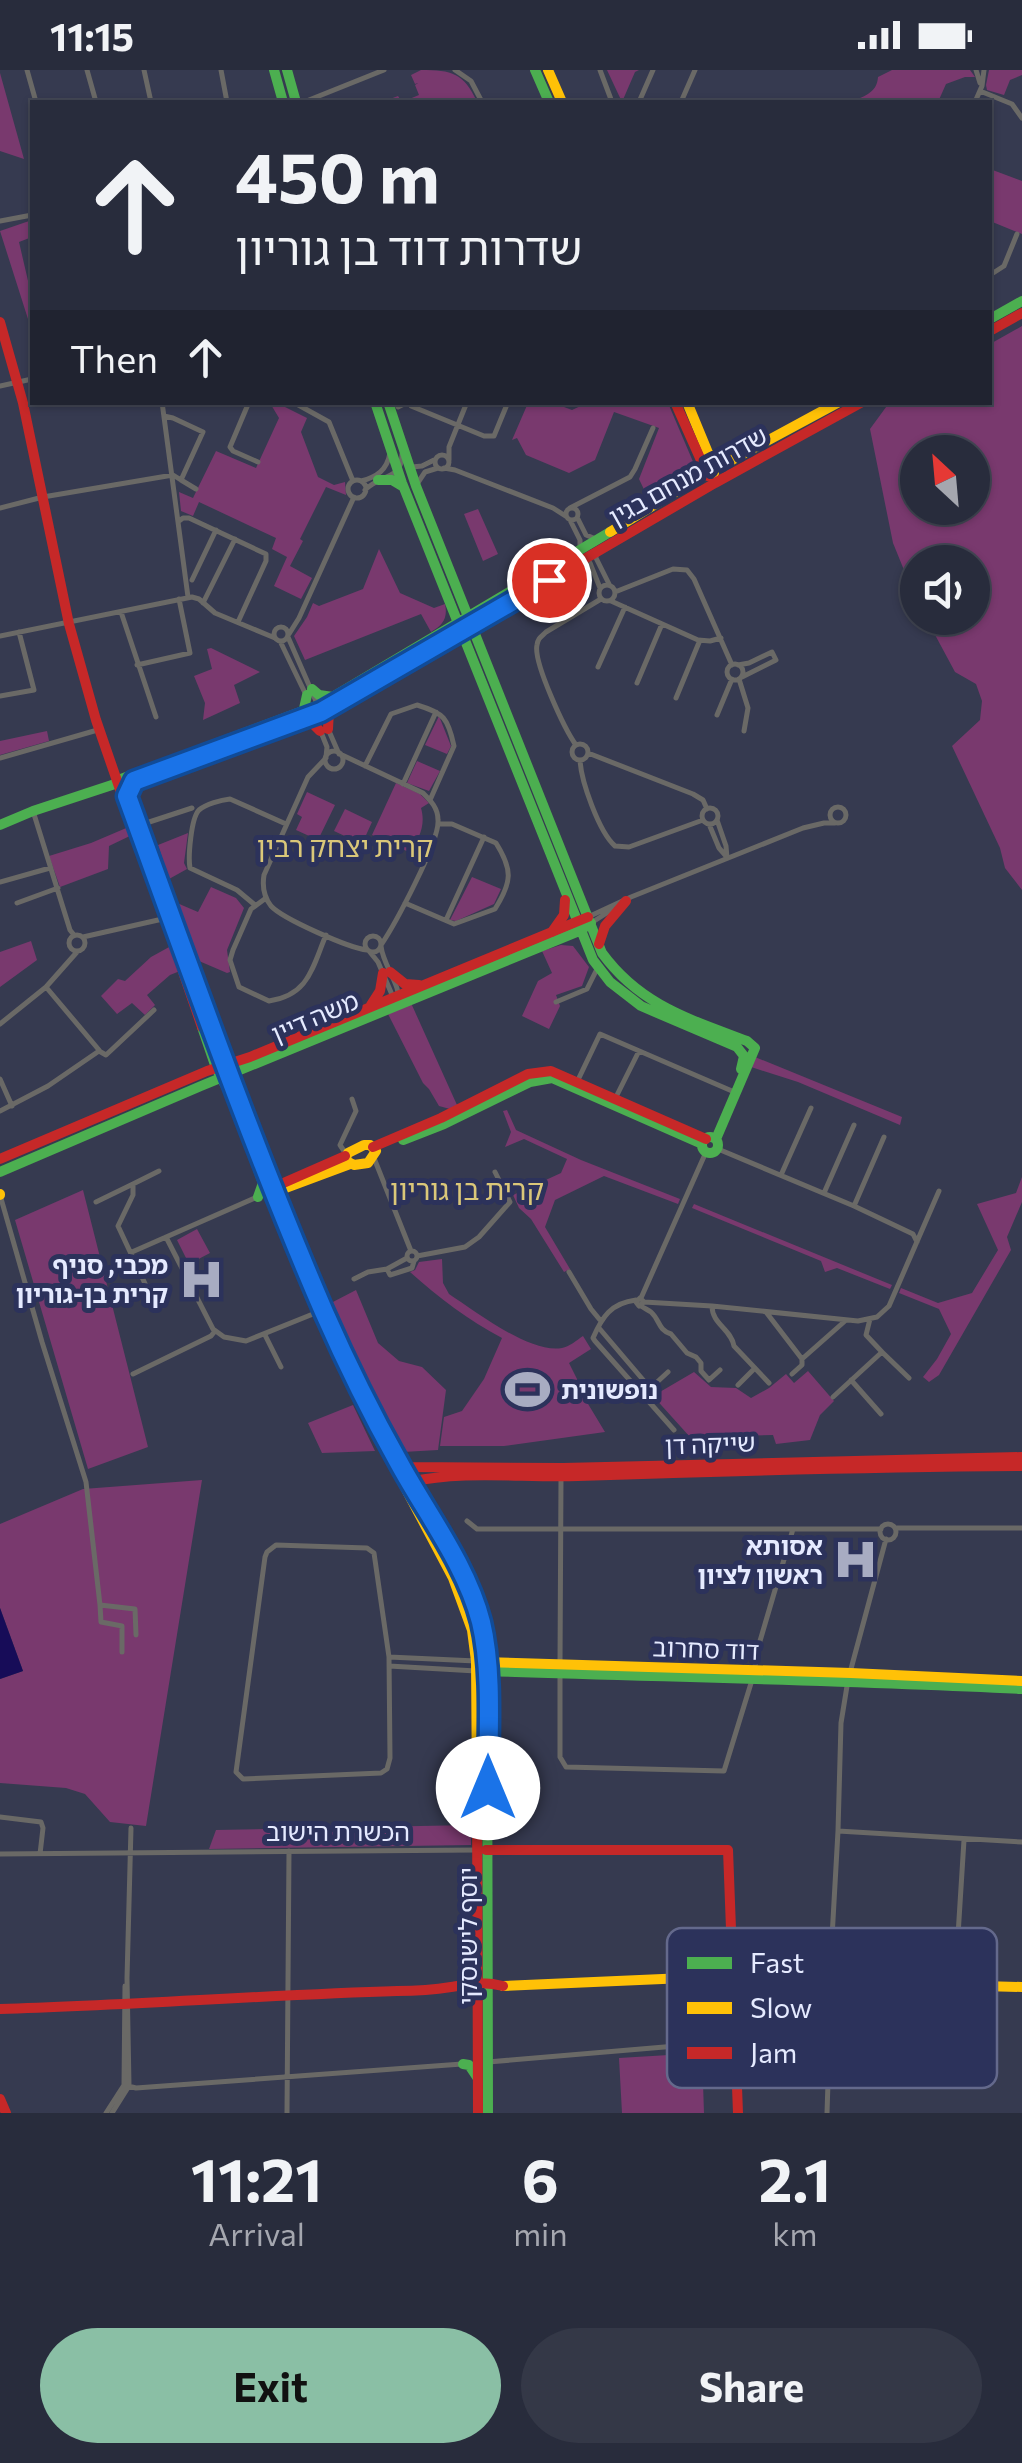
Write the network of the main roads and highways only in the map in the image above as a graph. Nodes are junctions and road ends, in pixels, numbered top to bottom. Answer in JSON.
{"nodes":[{"id":1,"x":274,"y":70,"type":"edge"},
{"id":2,"x":287,"y":70,"type":"edge"},
{"id":3,"x":535,"y":70,"type":"edge"},
{"id":4,"x":548,"y":70,"type":"edge"},
{"id":5,"x":282,"y":100,"type":"edge"},
{"id":6,"x":295,"y":100,"type":"edge"},
{"id":7,"x":548,"y":100,"type":"edge"},
{"id":8,"x":561,"y":100,"type":"edge"},
{"id":9,"x":1022,"y":301,"type":"edge"},
{"id":10,"x":1022,"y":313,"type":"edge"},
{"id":11,"x":992,"y":319,"type":"edge"},
{"id":12,"x":0,"y":322,"type":"edge"},
{"id":13,"x":992,"y":331,"type":"edge"},
{"id":14,"x":376,"y":405,"type":"edge"},
{"id":15,"x":393,"y":405,"type":"edge"},
{"id":16,"x":677,"y":405,"type":"edge"},
{"id":17,"x":688,"y":405,"type":"edge"},
{"id":18,"x":833,"y":405,"type":"edge"},
{"id":19,"x":857,"y":405,"type":"edge"},
{"id":20,"x":703,"y":456,"type":"junction"},
{"id":21,"x":729,"y":461,"type":"junction"},
{"id":22,"x":403,"y":468,"type":"junction"},
{"id":23,"x":710,"y":472,"type":"junction"},
{"id":24,"x":378,"y":480,"type":"road end"},
{"id":25,"x":693,"y":481,"type":"junction"},
{"id":26,"x":716,"y":483,"type":"junction"},
{"id":27,"x":410,"y":488,"type":"junction"},
{"id":28,"x":598,"y":545,"type":"junction"},
{"id":29,"x":580,"y":556,"type":"junction"},
{"id":30,"x":458,"y":595,"type":"junction"},
{"id":31,"x":487,"y":604,"type":"junction"},
{"id":32,"x":453,"y":607,"type":"junction"},
{"id":33,"x":467,"y":626,"type":"junction"},
{"id":34,"x":443,"y":637,"type":"junction"},
{"id":35,"x":469,"y":654,"type":"junction"},
{"id":36,"x":319,"y":708,"type":"junction"},
{"id":37,"x":294,"y":722,"type":"junction"},
{"id":38,"x":124,"y":785,"type":"junction"},
{"id":39,"x":0,"y":825,"type":"edge"},
{"id":40,"x":565,"y":896,"type":"junction"},
{"id":41,"x":628,"y":899,"type":"road end"},
{"id":42,"x":163,"y":920,"type":"junction"},
{"id":43,"x":589,"y":920,"type":"junction"},
{"id":44,"x":578,"y":927,"type":"junction"},
{"id":45,"x":551,"y":938,"type":"junction"},
{"id":46,"x":596,"y":954,"type":"junction"},
{"id":47,"x":429,"y":984,"type":"junction"},
{"id":48,"x":397,"y":999,"type":"junction"},
{"id":49,"x":366,"y":1010,"type":"junction"},
{"id":50,"x":209,"y":1046,"type":"junction"},
{"id":51,"x":245,"y":1068,"type":"junction"},
{"id":52,"x":223,"y":1072,"type":"junction"},
{"id":53,"x":198,"y":1081,"type":"junction"},
{"id":54,"x":575,"y":1085,"type":"junction"},
{"id":55,"x":233,"y":1094,"type":"junction"},
{"id":56,"x":710,"y":1143,"type":"junction"},
{"id":57,"x":346,"y":1154,"type":"junction"},
{"id":58,"x":374,"y":1158,"type":"junction"},
{"id":59,"x":0,"y":1159,"type":"edge"},
{"id":60,"x":265,"y":1169,"type":"junction"},
{"id":61,"x":4,"y":1170,"type":"edge"},
{"id":62,"x":0,"y":1185,"type":"edge"},
{"id":63,"x":273,"y":1189,"type":"junction"},
{"id":64,"x":320,"y":1310,"type":"junction"},
{"id":65,"x":1022,"y":1457,"type":"edge"},
{"id":66,"x":400,"y":1465,"type":"junction"},
{"id":67,"x":1022,"y":1466,"type":"edge"},
{"id":68,"x":442,"y":1468,"type":"junction"},
{"id":69,"x":433,"y":1477,"type":"junction"},
{"id":70,"x":407,"y":1481,"type":"junction"},
{"id":71,"x":419,"y":1498,"type":"junction"},
{"id":72,"x":481,"y":1666,"type":"junction"},
{"id":73,"x":850,"y":1677,"type":"junction"},
{"id":74,"x":1022,"y":1681,"type":"edge"},
{"id":75,"x":1022,"y":1690,"type":"edge"},
{"id":76,"x":488,"y":1827,"type":"junction"},
{"id":77,"x":511,"y":1850,"type":"junction"},
{"id":78,"x":478,"y":1852,"type":"junction"},
{"id":79,"x":732,"y":1928,"type":"edge"},
{"id":80,"x":667,"y":1982,"type":"edge"},
{"id":81,"x":483,"y":1985,"type":"junction"},
{"id":82,"x":997,"y":1988,"type":"edge"},
{"id":83,"x":1022,"y":1989,"type":"edge"},
{"id":84,"x":0,"y":2008,"type":"edge"},
{"id":85,"x":463,"y":2064,"type":"road end"},
{"id":86,"x":483,"y":2077,"type":"junction"},
{"id":87,"x":737,"y":2088,"type":"edge"},
{"id":88,"x":0,"y":2099,"type":"edge"},
{"id":89,"x":6,"y":2113,"type":"edge"},
{"id":90,"x":478,"y":2113,"type":"edge"},
{"id":91,"x":488,"y":2113,"type":"edge"},
{"id":92,"x":738,"y":2113,"type":"edge"}],
"edges":[{"from":1,"to":5,"type":"main road"},
{"from":2,"to":6,"type":"main road"},
{"from":3,"to":7,"type":"main road"},
{"from":4,"to":8,"type":"main road"},
{"from":9,"to":11,"type":"main road"},
{"from":10,"to":13,"type":"main road"},
{"from":12,"to":38,"type":"main road"},
{"from":14,"to":22,"type":"main road"},
{"from":15,"to":22,"type":"main road"},
{"from":16,"to":20,"type":"main road"},
{"from":17,"to":20,"type":"main road"},
{"from":18,"to":21,"type":"main road","name":"שדרות מנחם בגין"},
{"from":19,"to":26,"type":"main road","name":"שדרות מנחם בגין"},
{"from":20,"to":21,"type":"main road"},
{"from":20,"to":23,"type":"main road"},
{"from":20,"to":25,"type":"main road"},
{"from":21,"to":23,"type":"main road","name":"שדרות מנחם בגין"},
{"from":22,"to":27,"type":"main road"},
{"from":23,"to":25,"type":"main road","name":"שדרות מנחם בגין"},
{"from":23,"to":26,"type":"main road"},
{"from":24,"to":27,"type":"main road"},
{"from":25,"to":28,"type":"main road","name":"שדרות מנחם בגין"},
{"from":26,"to":28,"type":"main road","name":"שדרות מנחם בגין"},
{"from":27,"to":30,"type":"main road"},
{"from":27,"to":32,"type":"main road"},
{"from":28,"to":29,"type":"main road","name":"שדרות מנחם בגין"},
{"from":29,"to":31,"type":"main road","name":"שדרות מנחם בגין"},
{"from":29,"to":33,"type":"main road","name":"שדרות מנחם בגין"},
{"from":30,"to":31,"type":"main road"},
{"from":30,"to":33,"type":"main road"},
{"from":31,"to":33,"type":"main road","name":"שדרות מנחם בגין"},
{"from":32,"to":33,"type":"main road"},
{"from":32,"to":34,"type":"main road"},
{"from":33,"to":34,"type":"main road","name":"שדרות מנחם בגין"},
{"from":33,"to":35,"type":"main road"},
{"from":33,"to":43,"type":"main road"},
{"from":34,"to":35,"type":"main road"},
{"from":34,"to":36,"type":"main road","name":"שדרות מנחם בגין"},
{"from":35,"to":40,"type":"main road"},
{"from":36,"to":36,"type":"main road"},
{"from":36,"to":37,"type":"main road","name":"שדרות מנחם בגין"},
{"from":36,"to":37,"type":"main road"},
{"from":36,"to":38,"type":"main road","name":"שדרות מנחם בגין"},
{"from":37,"to":38,"type":"main road","name":"שדרות מנחם בגין"},
{"from":38,"to":39,"type":"main road"},
{"from":38,"to":42,"type":"main road"},
{"from":40,"to":44,"type":"main road"},
{"from":40,"to":45,"type":"main road"},
{"from":41,"to":46,"type":"main road"},
{"from":42,"to":50,"type":"main road"},
{"from":42,"to":52,"type":"main road"},
{"from":43,"to":44,"type":"main road","name":"משה דיין"},
{"from":43,"to":46,"type":"main road"},
{"from":44,"to":45,"type":"main road","name":"משה דיין"},
{"from":44,"to":46,"type":"main road"},
{"from":45,"to":46,"type":"main road"},
{"from":45,"to":47,"type":"main road","name":"משה דיין"},
{"from":45,"to":48,"type":"main road","name":"משה דיין"},
{"from":46,"to":56,"type":"main road"},
{"from":46,"to":56,"type":"main road"},
{"from":47,"to":48,"type":"main road","name":"משה דיין"},
{"from":47,"to":49,"type":"main road"},
{"from":48,"to":49,"type":"main road","name":"משה דיין"},
{"from":48,"to":51,"type":"main road","name":"משה דיין"},
{"from":49,"to":52,"type":"main road","name":"משה דיין"},
{"from":50,"to":52,"type":"main road"},
{"from":50,"to":53,"type":"main road"},
{"from":51,"to":52,"type":"main road","name":"משה דיין"},
{"from":51,"to":55,"type":"main road"},
{"from":52,"to":53,"type":"main road","name":"משה דיין"},
{"from":52,"to":55,"type":"main road"},
{"from":53,"to":55,"type":"main road"},
{"from":53,"to":59,"type":"main road","name":"משה דיין"},
{"from":53,"to":61,"type":"main road","name":"משה דיין"},
{"from":54,"to":56,"type":"main road"},
{"from":54,"to":56,"type":"main road"},
{"from":54,"to":58,"type":"main road"},
{"from":55,"to":60,"type":"main road"},
{"from":55,"to":63,"type":"main road"},
{"from":57,"to":58,"type":"main road"},
{"from":57,"to":58,"type":"main road"},
{"from":57,"to":63,"type":"main road"},
{"from":60,"to":63,"type":"main road"},
{"from":60,"to":63,"type":"main road"},
{"from":61,"to":62,"type":"main road"},
{"from":63,"to":64,"type":"main road"},
{"from":63,"to":64,"type":"main road"},
{"from":64,"to":66,"type":"main road"},
{"from":64,"to":70,"type":"main road"},
{"from":65,"to":68,"type":"main road","name":"שייקה דן"},
{"from":66,"to":68,"type":"main road","name":"שייקה דן"},
{"from":66,"to":70,"type":"main road"},
{"from":67,"to":69,"type":"main road","name":"שייקה דן"},
{"from":68,"to":70,"type":"main road"},
{"from":69,"to":70,"type":"main road","name":"שייקה דן"},
{"from":69,"to":71,"type":"main road"},
{"from":70,"to":71,"type":"main road","name":"יוסף לישנסקי"},
{"from":70,"to":72,"type":"main road","name":"יוסף לישנסקי"},
{"from":71,"to":72,"type":"main road","name":"יוסף לישנסקי"},
{"from":72,"to":73,"type":"main road","name":"דוד סחרוב"},
{"from":72,"to":76,"type":"main road","name":"יוסף לישנסקי"},
{"from":72,"to":78,"type":"main road","name":"יוסף לישנסקי"},
{"from":73,"to":74,"type":"main road","name":"דוד סחרוב"},
{"from":73,"to":75,"type":"main road","name":"דוד סחרוב"},
{"from":76,"to":77,"type":"main road"},
{"from":76,"to":78,"type":"main road","name":"יוסף לישנסקי"},
{"from":77,"to":78,"type":"main road","name":"הכשרת הישוב"},
{"from":77,"to":79,"type":"main road","name":"הכשרת הישוב"},
{"from":78,"to":81,"type":"main road","name":"יוסף לישנסקי"},
{"from":80,"to":81,"type":"main road"},
{"from":81,"to":84,"type":"main road"},
{"from":81,"to":86,"type":"main road","name":"יוסף לישנסקי"},
{"from":82,"to":83,"type":"main road"},
{"from":85,"to":86,"type":"main road"},
{"from":86,"to":90,"type":"main road","name":"יוסף לישנסקי"},
{"from":86,"to":91,"type":"main road","name":"יוסף לישנסקי"},
{"from":87,"to":92,"type":"main road"},
{"from":88,"to":89,"type":"main road"}]}
